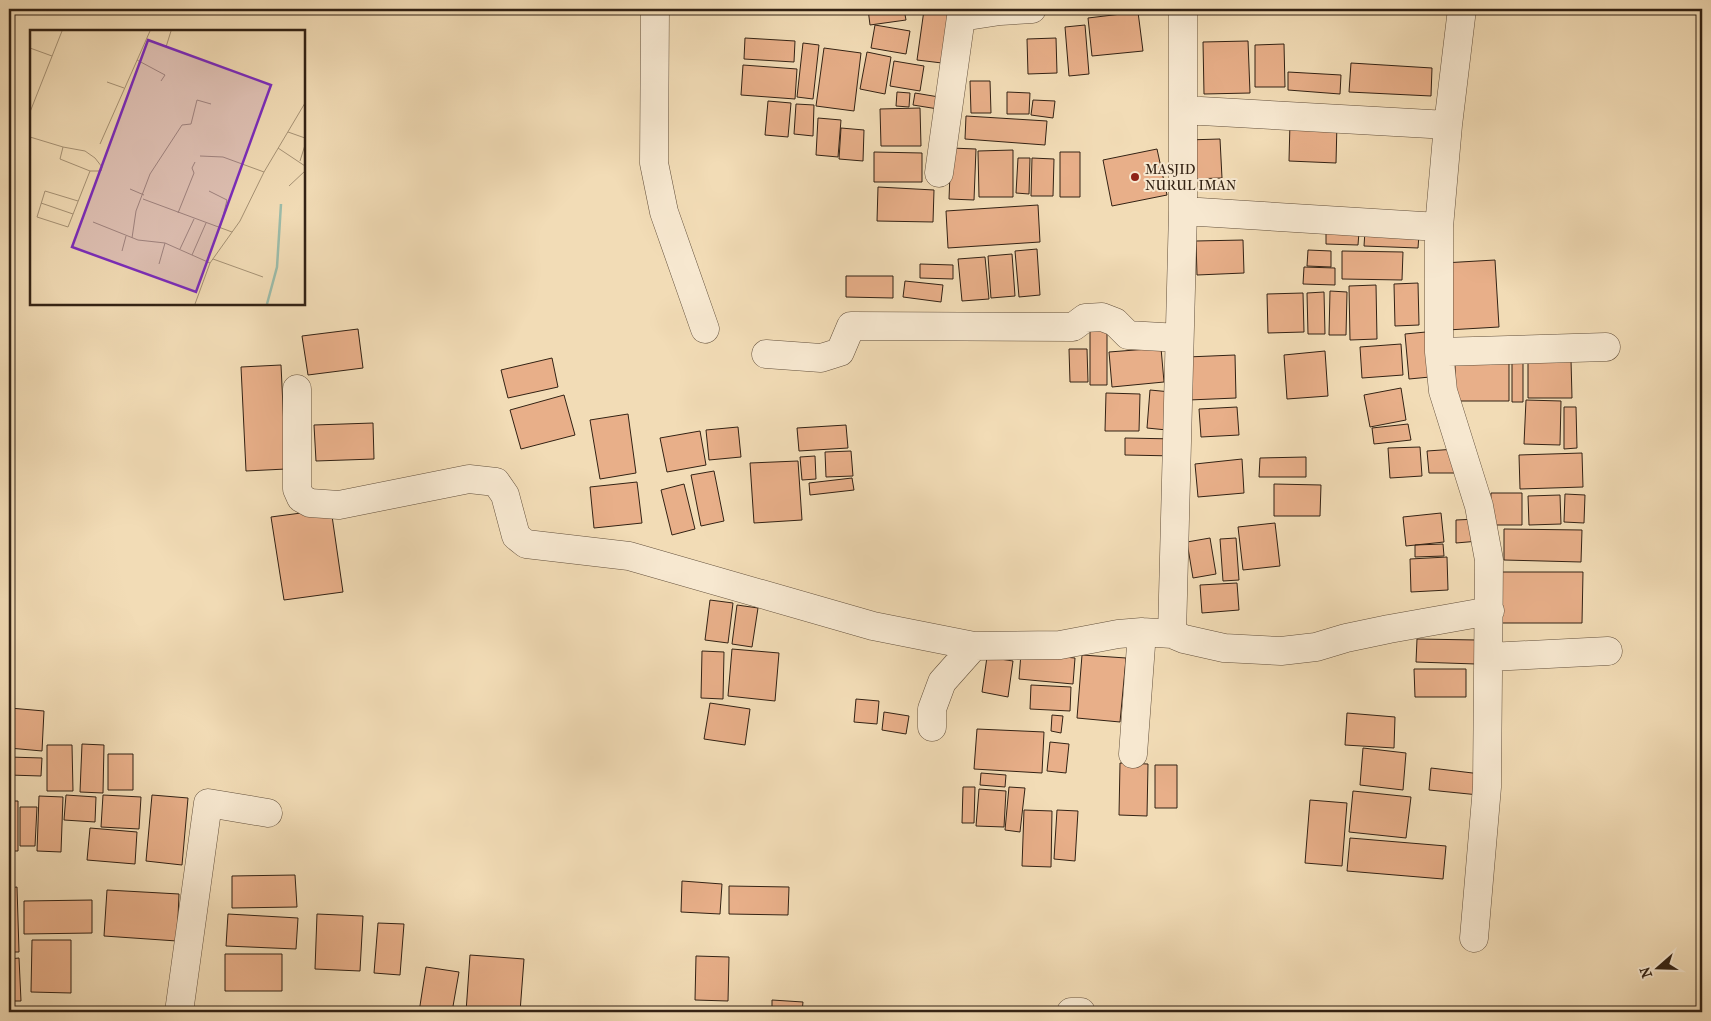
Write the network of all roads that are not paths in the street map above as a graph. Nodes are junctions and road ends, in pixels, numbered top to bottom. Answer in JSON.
{"nodes":[{"id":1,"x":655,"y":9,"type":"edge"},
{"id":2,"x":1032,"y":9,"type":"edge"},
{"id":3,"x":1184,"y":9,"type":"edge"},
{"id":4,"x":1462,"y":9,"type":"edge"},
{"id":5,"x":1183,"y":110,"type":"junction"},
{"id":6,"x":1448,"y":125,"type":"junction"},
{"id":7,"x":939,"y":173,"type":"dead end"},
{"id":8,"x":1183,"y":211,"type":"junction"},
{"id":9,"x":1439,"y":227,"type":"junction"},
{"id":10,"x":705,"y":329,"type":"dead end"},
{"id":11,"x":1179,"y":338,"type":"junction"},
{"id":12,"x":1606,"y":347,"type":"dead end"},
{"id":13,"x":1439,"y":352,"type":"junction"},
{"id":14,"x":766,"y":354,"type":"dead end"},
{"id":15,"x":297,"y":389,"type":"dead end"},
{"id":16,"x":1490,"y":611,"type":"junction"},
{"id":17,"x":1142,"y":632,"type":"junction"},
{"id":18,"x":1172,"y":634,"type":"junction"},
{"id":19,"x":974,"y":646,"type":"junction"},
{"id":20,"x":1608,"y":651,"type":"dead end"},
{"id":21,"x":1489,"y":656,"type":"junction"},
{"id":22,"x":932,"y":728,"type":"dead end"},
{"id":23,"x":1133,"y":754,"type":"dead end"},
{"id":24,"x":268,"y":813,"type":"dead end"},
{"id":25,"x":1474,"y":938,"type":"dead end"},
{"id":26,"x":179,"y":1012,"type":"edge"},
{"id":27,"x":1071,"y":1012,"type":"edge"},
{"id":28,"x":1081,"y":1012,"type":"edge"}],
"edges":[{"from":1,"to":10,"type":"street"},
{"from":2,"to":7,"type":"street"},
{"from":3,"to":5,"type":"street"},
{"from":4,"to":6,"type":"street"},
{"from":5,"to":6,"type":"street"},
{"from":5,"to":8,"type":"street"},
{"from":6,"to":9,"type":"street"},
{"from":8,"to":9,"type":"street"},
{"from":8,"to":11,"type":"street"},
{"from":9,"to":13,"type":"street"},
{"from":11,"to":14,"type":"street"},
{"from":11,"to":18,"type":"street"},
{"from":12,"to":13,"type":"street"},
{"from":13,"to":16,"type":"street"},
{"from":15,"to":19,"type":"street"},
{"from":16,"to":18,"type":"street"},
{"from":16,"to":21,"type":"street"},
{"from":17,"to":18,"type":"street"},
{"from":17,"to":19,"type":"street"},
{"from":17,"to":23,"type":"street"},
{"from":19,"to":22,"type":"street"},
{"from":20,"to":21,"type":"street"},
{"from":21,"to":25,"type":"street"},
{"from":24,"to":26,"type":"street"},
{"from":27,"to":28,"type":"street"}]}
